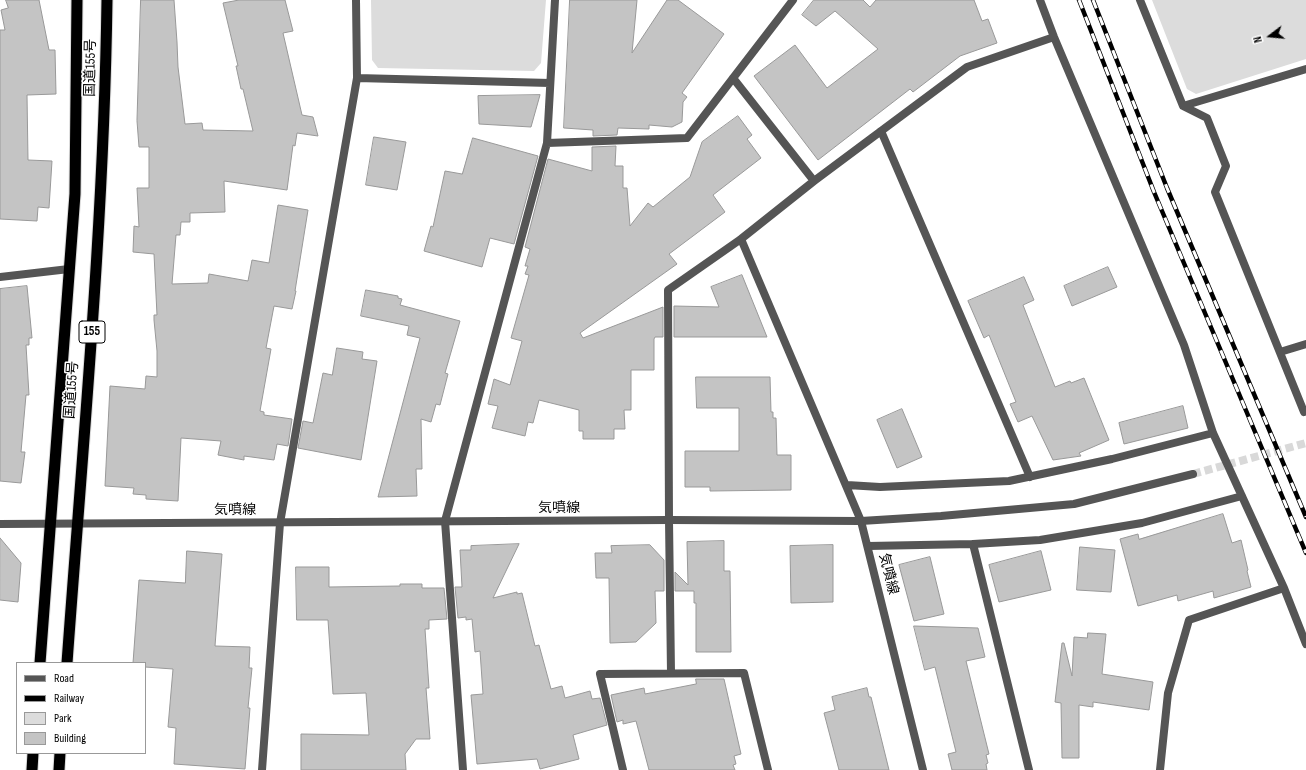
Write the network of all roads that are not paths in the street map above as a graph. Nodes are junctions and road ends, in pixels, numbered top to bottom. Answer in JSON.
{"nodes":[{"id":1,"x":77,"y":0,"type":"edge"},
{"id":2,"x":108,"y":0,"type":"edge"},
{"id":3,"x":356,"y":0,"type":"edge"},
{"id":4,"x":555,"y":0,"type":"edge"},
{"id":5,"x":792,"y":0,"type":"edge"},
{"id":6,"x":1040,"y":0,"type":"edge"},
{"id":7,"x":1140,"y":0,"type":"edge"},
{"id":8,"x":1054,"y":37,"type":"junction"},
{"id":9,"x":1306,"y":69,"type":"edge"},
{"id":10,"x":358,"y":78,"type":"junction"},
{"id":11,"x":733,"y":78,"type":"junction"},
{"id":12,"x":550,"y":83,"type":"junction"},
{"id":13,"x":1183,"y":106,"type":"junction"},
{"id":14,"x":881,"y":131,"type":"junction"},
{"id":15,"x":547,"y":143,"type":"junction"},
{"id":16,"x":814,"y":181,"type":"junction"},
{"id":17,"x":741,"y":239,"type":"junction"},
{"id":18,"x":69,"y":269,"type":"junction"},
{"id":19,"x":0,"y":277,"type":"edge"},
{"id":20,"x":1306,"y":344,"type":"edge"},
{"id":21,"x":1280,"y":352,"type":"junction"},
{"id":22,"x":1305,"y":412,"type":"edge"},
{"id":23,"x":1213,"y":433,"type":"junction"},
{"id":24,"x":1192,"y":474,"type":"tunnel mouth"},
{"id":25,"x":1030,"y":477,"type":"junction"},
{"id":26,"x":847,"y":485,"type":"junction"},
{"id":27,"x":1242,"y":496,"type":"junction"},
{"id":28,"x":669,"y":520,"type":"junction"},
{"id":29,"x":445,"y":521,"type":"junction"},
{"id":30,"x":861,"y":521,"type":"junction"},
{"id":31,"x":280,"y":523,"type":"junction"},
{"id":32,"x":0,"y":524,"type":"edge"},
{"id":33,"x":50,"y":524,"type":"junction"},
{"id":34,"x":77,"y":524,"type":"junction"},
{"id":35,"x":973,"y":544,"type":"junction"},
{"id":36,"x":868,"y":546,"type":"junction"},
{"id":37,"x":1284,"y":588,"type":"junction"},
{"id":38,"x":1306,"y":644,"type":"edge"},
{"id":39,"x":40,"y":662,"type":"edge"},
{"id":40,"x":67,"y":662,"type":"edge"},
{"id":41,"x":671,"y":673,"type":"junction"},
{"id":42,"x":33,"y":754,"type":"edge"},
{"id":43,"x":60,"y":754,"type":"edge"},
{"id":44,"x":32,"y":770,"type":"edge"},
{"id":45,"x":59,"y":770,"type":"edge"},
{"id":46,"x":262,"y":770,"type":"edge"},
{"id":47,"x":463,"y":770,"type":"edge"},
{"id":48,"x":623,"y":770,"type":"edge"},
{"id":49,"x":768,"y":770,"type":"edge"},
{"id":50,"x":923,"y":770,"type":"edge"},
{"id":51,"x":1029,"y":770,"type":"edge"},
{"id":52,"x":1160,"y":770,"type":"edge"}],
"edges":[{"from":1,"to":18,"type":"highway","name":"国道155号","number":"155"},
{"from":2,"to":34,"type":"highway","name":"国道155号","number":"155"},
{"from":3,"to":10,"type":"street"},
{"from":4,"to":12,"type":"street"},
{"from":5,"to":11,"type":"street"},
{"from":6,"to":8,"type":"street"},
{"from":7,"to":13,"type":"street"},
{"from":8,"to":14,"type":"street"},
{"from":8,"to":23,"type":"street"},
{"from":9,"to":13,"type":"street"},
{"from":10,"to":12,"type":"street"},
{"from":10,"to":31,"type":"street"},
{"from":11,"to":15,"type":"street"},
{"from":11,"to":16,"type":"street"},
{"from":12,"to":15,"type":"street"},
{"from":13,"to":21,"type":"street"},
{"from":14,"to":16,"type":"street"},
{"from":14,"to":25,"type":"street"},
{"from":15,"to":29,"type":"street"},
{"from":16,"to":17,"type":"street"},
{"from":17,"to":26,"type":"street"},
{"from":17,"to":28,"type":"street"},
{"from":18,"to":19,"type":"street"},
{"from":18,"to":33,"type":"highway","name":"国道155号","number":"155"},
{"from":20,"to":21,"type":"street"},
{"from":21,"to":22,"type":"street"},
{"from":23,"to":25,"type":"street"},
{"from":23,"to":27,"type":"street"},
{"from":24,"to":30,"type":"street"},
{"from":25,"to":26,"type":"street"},
{"from":26,"to":30,"type":"street"},
{"from":27,"to":35,"type":"street"},
{"from":27,"to":37,"type":"street"},
{"from":28,"to":29,"type":"street","name":"気噴線"},
{"from":28,"to":30,"type":"street","name":"気噴線"},
{"from":28,"to":41,"type":"street"},
{"from":29,"to":31,"type":"street","name":"気噴線"},
{"from":29,"to":47,"type":"street"},
{"from":30,"to":36,"type":"street","name":"気噴線"},
{"from":31,"to":34,"type":"street","name":"気噴線"},
{"from":31,"to":46,"type":"street"},
{"from":32,"to":33,"type":"street","name":"気噴線"},
{"from":33,"to":34,"type":"street","name":"気噴線"},
{"from":33,"to":39,"type":"highway","name":"国道155号","number":"155"},
{"from":34,"to":40,"type":"highway","name":"国道155号","number":"155"},
{"from":35,"to":36,"type":"street"},
{"from":35,"to":51,"type":"street"},
{"from":36,"to":50,"type":"street","name":"気噴線"},
{"from":37,"to":38,"type":"street"},
{"from":37,"to":52,"type":"street"},
{"from":41,"to":48,"type":"street"},
{"from":41,"to":49,"type":"street"},
{"from":42,"to":44,"type":"highway"},
{"from":43,"to":45,"type":"highway"}]}
